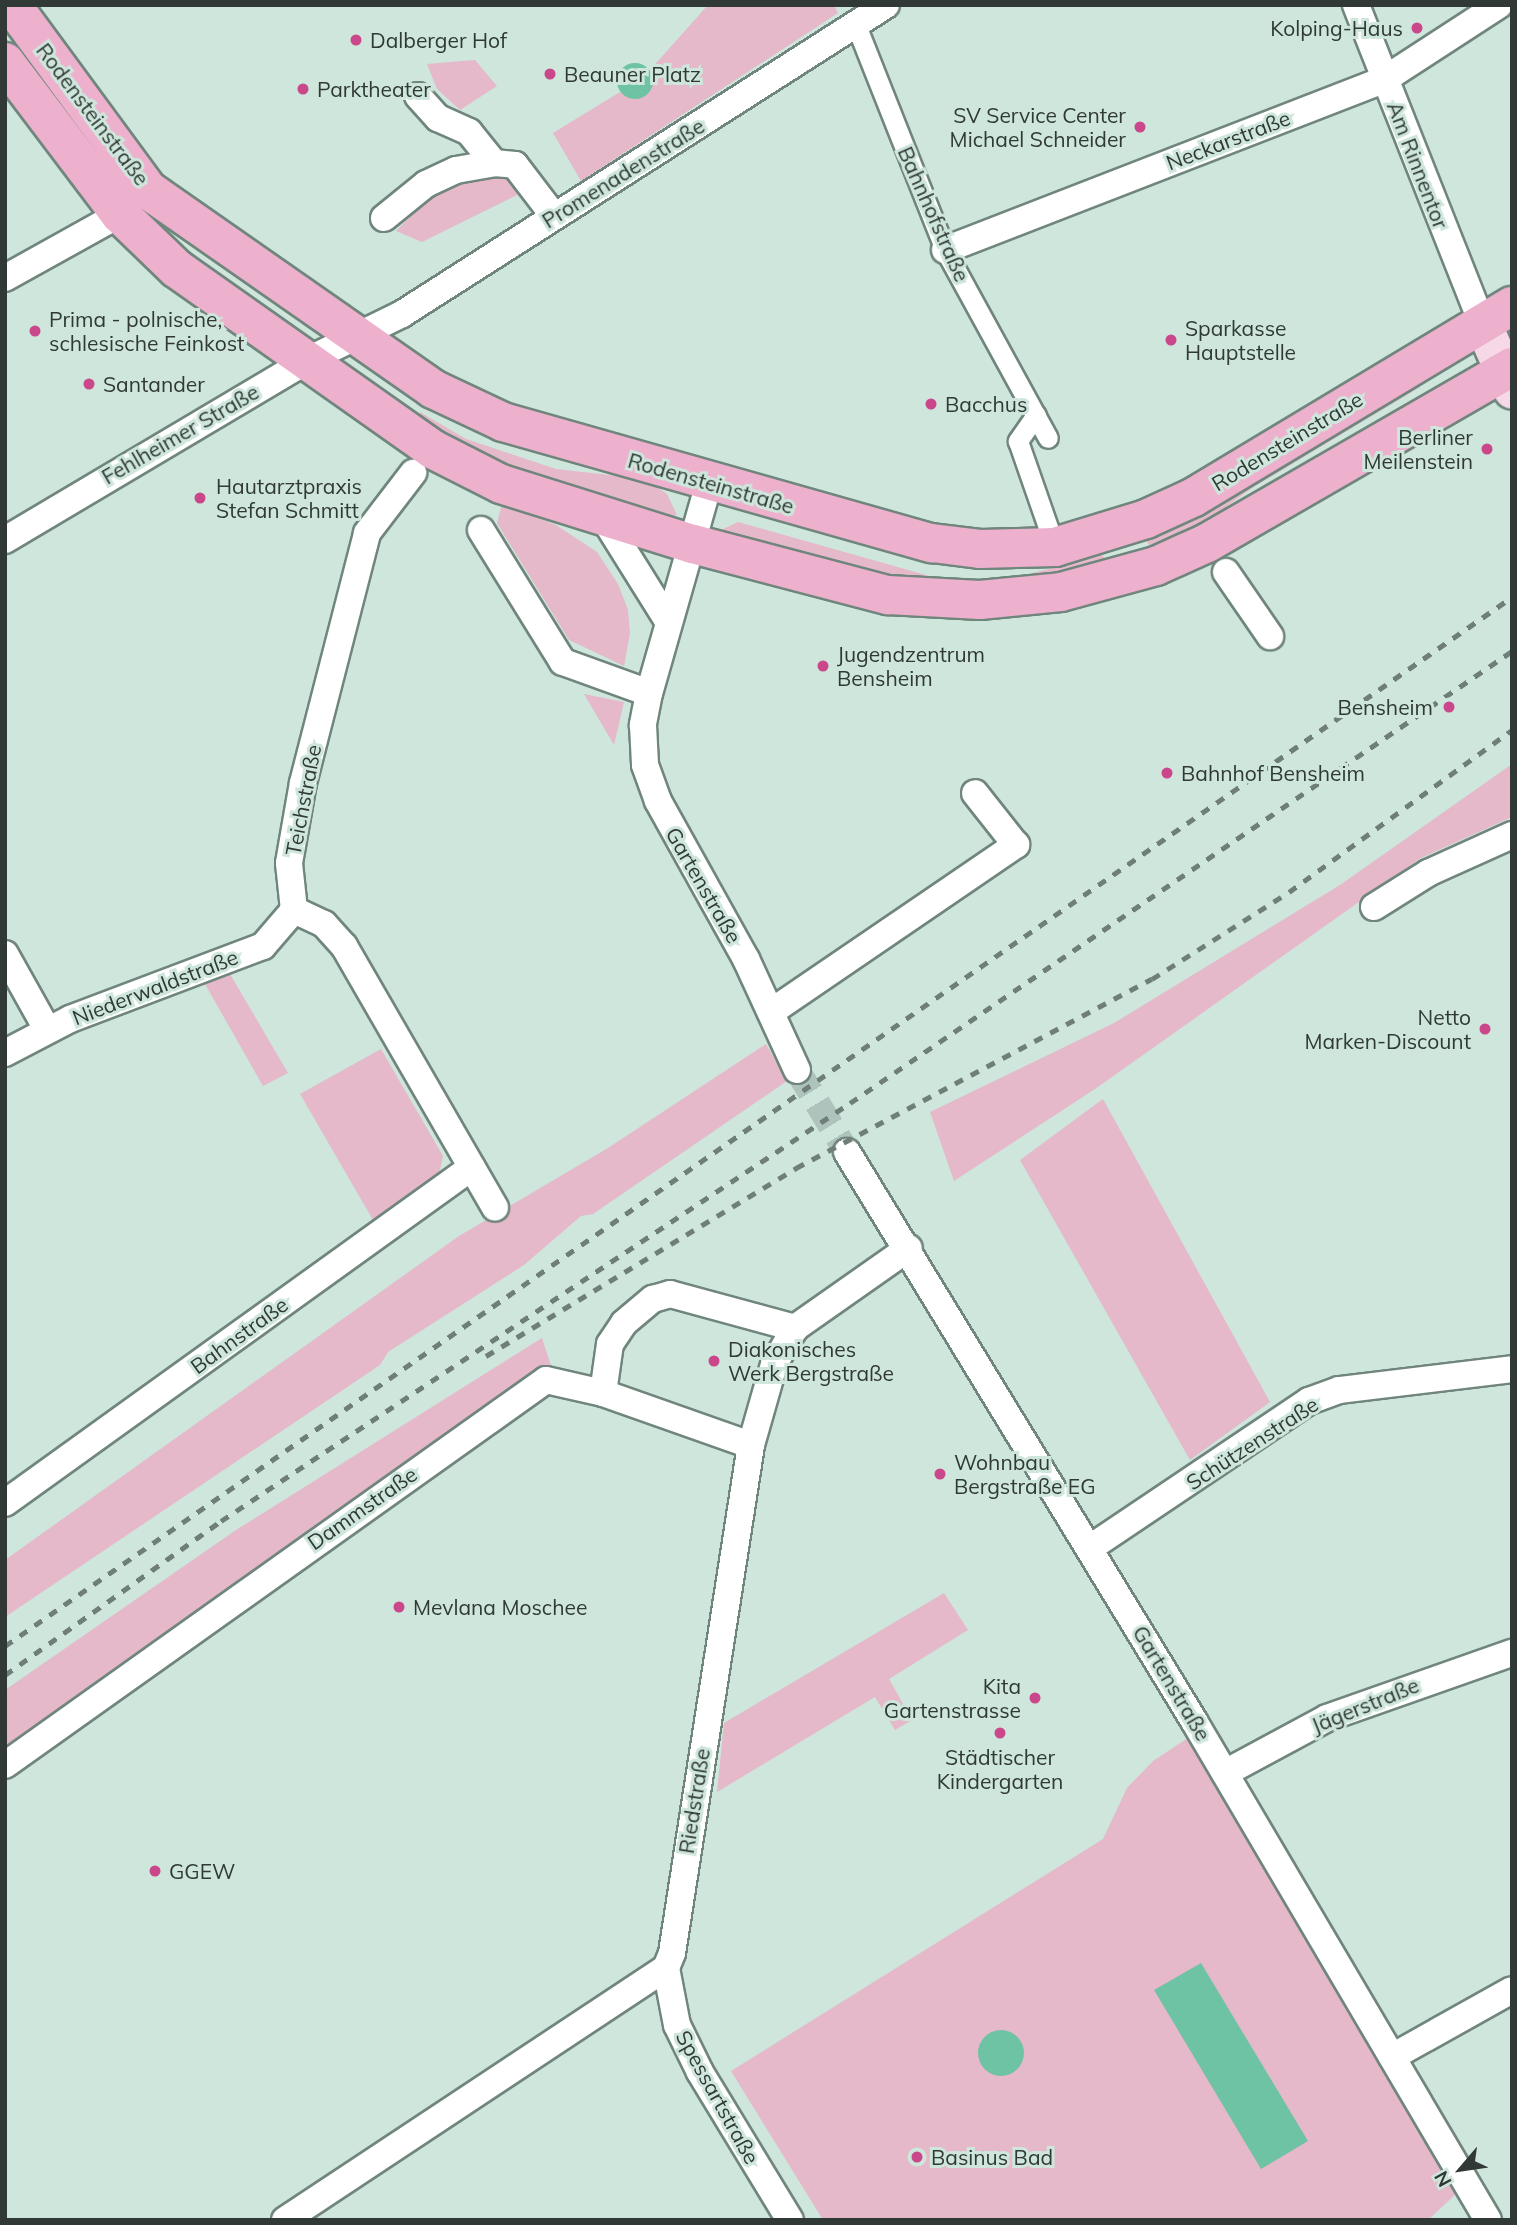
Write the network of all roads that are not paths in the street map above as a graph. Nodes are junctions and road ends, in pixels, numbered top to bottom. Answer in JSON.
{"nodes":[{"id":1,"x":12,"y":5,"type":"edge"},
{"id":2,"x":886,"y":5,"type":"edge"},
{"id":3,"x":1356,"y":5,"type":"edge"},
{"id":4,"x":1499,"y":5,"type":"edge"},
{"id":5,"x":853,"y":15,"type":"edge"},
{"id":6,"x":5,"y":62,"type":"edge"},
{"id":7,"x":1385,"y":79,"type":"junction"},
{"id":8,"x":418,"y":96,"type":"dead end"},
{"id":9,"x":494,"y":163,"type":"junction"},
{"id":10,"x":120,"y":214,"type":"junction"},
{"id":11,"x":554,"y":216,"type":"junction"},
{"id":12,"x":384,"y":218,"type":"dead end"},
{"id":13,"x":945,"y":250,"type":"junction"},
{"id":14,"x":5,"y":278,"type":"edge"},
{"id":15,"x":1497,"y":315,"type":"edge"},
{"id":16,"x":360,"y":338,"type":"junction"},
{"id":17,"x":306,"y":361,"type":"junction"},
{"id":18,"x":1509,"y":376,"type":"edge"},
{"id":19,"x":1036,"y":415,"type":"junction"},
{"id":20,"x":1048,"y":438,"type":"dead end"},
{"id":21,"x":413,"y":473,"type":"dead end"},
{"id":22,"x":709,"y":483,"type":"junction"},
{"id":23,"x":603,"y":517,"type":"junction"},
{"id":24,"x":481,"y":530,"type":"dead end"},
{"id":25,"x":5,"y":540,"type":"edge"},
{"id":26,"x":693,"y":544,"type":"junction"},
{"id":27,"x":1055,"y":547,"type":"junction"},
{"id":28,"x":1226,"y":572,"type":"dead end"},
{"id":29,"x":667,"y":621,"type":"junction"},
{"id":30,"x":1270,"y":636,"type":"dead end"},
{"id":31,"x":649,"y":693,"type":"junction"},
{"id":32,"x":975,"y":793,"type":"dead end"},
{"id":33,"x":1512,"y":835,"type":"edge"},
{"id":34,"x":1374,"y":907,"type":"dead end"},
{"id":35,"x":294,"y":910,"type":"junction"},
{"id":36,"x":5,"y":954,"type":"edge"},
{"id":37,"x":771,"y":1012,"type":"junction"},
{"id":38,"x":47,"y":1029,"type":"junction"},
{"id":39,"x":5,"y":1053,"type":"edge"},
{"id":40,"x":797,"y":1070,"type":"tunnel mouth"},
{"id":41,"x":847,"y":1152,"type":"tunnel mouth"},
{"id":42,"x":472,"y":1167,"type":"junction"},
{"id":43,"x":495,"y":1208,"type":"dead end"},
{"id":44,"x":909,"y":1248,"type":"junction"},
{"id":45,"x":795,"y":1328,"type":"junction"},
{"id":46,"x":1512,"y":1369,"type":"edge"},
{"id":47,"x":603,"y":1393,"type":"junction"},
{"id":48,"x":751,"y":1445,"type":"junction"},
{"id":49,"x":5,"y":1503,"type":"edge"},
{"id":50,"x":1090,"y":1548,"type":"junction"},
{"id":51,"x":1512,"y":1653,"type":"edge"},
{"id":52,"x":5,"y":1765,"type":"edge"},
{"id":53,"x":1225,"y":1773,"type":"junction"},
{"id":54,"x":666,"y":1968,"type":"junction"},
{"id":55,"x":1512,"y":1990,"type":"edge"},
{"id":56,"x":1392,"y":2057,"type":"junction"},
{"id":57,"x":285,"y":2220,"type":"edge"},
{"id":58,"x":790,"y":2220,"type":"edge"},
{"id":59,"x":1488,"y":2220,"type":"edge"}],
"edges":[{"from":1,"to":16,"type":"main road","name":"Rodensteinstraße"},
{"from":2,"to":5,"type":"street","name":"Promenadenstraße"},
{"from":3,"to":7,"type":"street","name":"Am Rinnentor"},
{"from":4,"to":7,"type":"street","name":"Neckarstraße"},
{"from":5,"to":11,"type":"street","name":"Promenadenstraße"},
{"from":5,"to":13,"type":"street","name":"Bahnhofstraße"},
{"from":6,"to":10,"type":"main road","name":"Rodensteinstraße"},
{"from":7,"to":13,"type":"street","name":"Neckarstraße"},
{"from":7,"to":15,"type":"street","name":"Am Rinnentor"},
{"from":8,"to":9,"type":"street"},
{"from":9,"to":11,"type":"street"},
{"from":9,"to":12,"type":"street"},
{"from":10,"to":14,"type":"street"},
{"from":10,"to":17,"type":"main road","name":"Rodensteinstraße"},
{"from":11,"to":16,"type":"street","name":"Promenadenstraße"},
{"from":13,"to":19,"type":"street","name":"Bahnhofstraße"},
{"from":15,"to":18,"type":"main road"},
{"from":15,"to":27,"type":"main road","name":"Rodensteinstraße"},
{"from":16,"to":17,"type":"street","name":"Fehlheimer Straße"},
{"from":16,"to":22,"type":"main road","name":"Rodensteinstraße"},
{"from":17,"to":23,"type":"main road","name":"Rodensteinstraße"},
{"from":17,"to":25,"type":"street","name":"Fehlheimer Straße"},
{"from":18,"to":26,"type":"main road","name":"Rodensteinstraße"},
{"from":19,"to":20,"type":"street","name":"Bahnhofstraße"},
{"from":19,"to":27,"type":"street"},
{"from":21,"to":35,"type":"street","name":"Teichstraße"},
{"from":22,"to":26,"type":"street","name":"Gartenstraße"},
{"from":22,"to":27,"type":"main road","name":"Rodensteinstraße"},
{"from":23,"to":26,"type":"main road","name":"Rodensteinstraße"},
{"from":23,"to":29,"type":"street"},
{"from":24,"to":31,"type":"street"},
{"from":26,"to":29,"type":"street","name":"Gartenstraße"},
{"from":28,"to":30,"type":"street"},
{"from":29,"to":31,"type":"street","name":"Gartenstraße"},
{"from":31,"to":37,"type":"street","name":"Gartenstraße"},
{"from":32,"to":37,"type":"street"},
{"from":33,"to":34,"type":"street"},
{"from":35,"to":38,"type":"street","name":"Niederwaldstraße"},
{"from":35,"to":42,"type":"street"},
{"from":36,"to":38,"type":"street"},
{"from":37,"to":40,"type":"street","name":"Gartenstraße"},
{"from":38,"to":39,"type":"street","name":"Niederwaldstraße"},
{"from":41,"to":44,"type":"street","name":"Gartenstraße"},
{"from":42,"to":43,"type":"street"},
{"from":42,"to":49,"type":"street","name":"Bahnstraße"},
{"from":44,"to":45,"type":"street","name":"Riedstraße"},
{"from":44,"to":50,"type":"street","name":"Gartenstraße"},
{"from":45,"to":47,"type":"street"},
{"from":45,"to":48,"type":"street","name":"Riedstraße"},
{"from":46,"to":50,"type":"street","name":"Schützenstraße"},
{"from":47,"to":48,"type":"street","name":"Dammstraße"},
{"from":47,"to":52,"type":"street","name":"Dammstraße"},
{"from":48,"to":54,"type":"street","name":"Riedstraße"},
{"from":50,"to":53,"type":"street","name":"Gartenstraße"},
{"from":51,"to":53,"type":"street","name":"Jägerstraße"},
{"from":53,"to":56,"type":"street","name":"Gartenstraße"},
{"from":54,"to":57,"type":"street"},
{"from":54,"to":58,"type":"street","name":"Spessartstraße"},
{"from":55,"to":56,"type":"street"},
{"from":56,"to":59,"type":"street","name":"Gartenstraße"}]}
